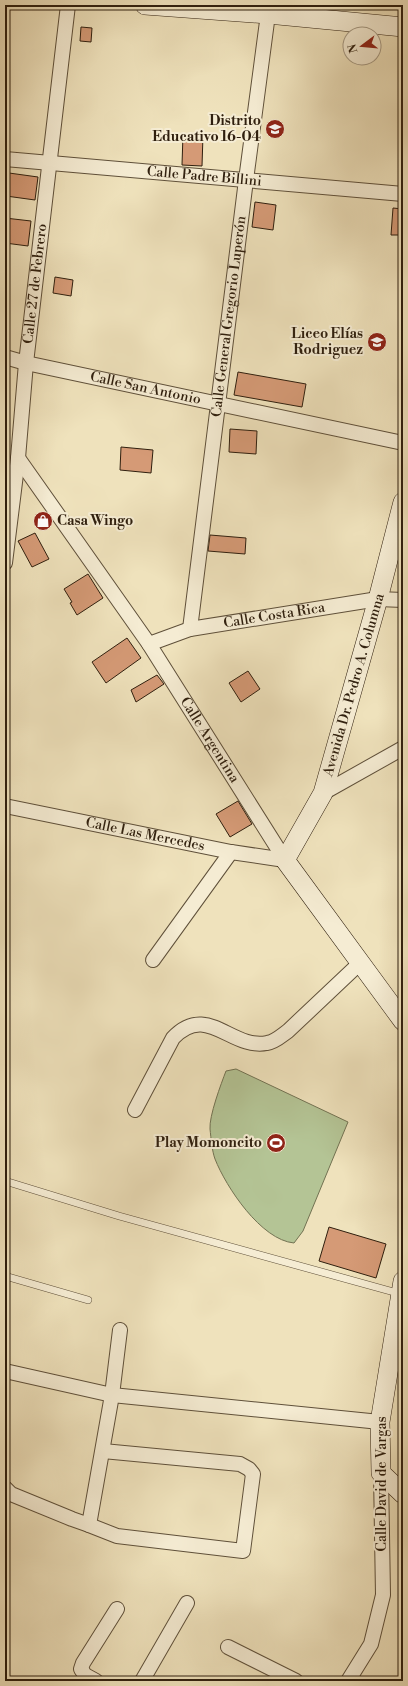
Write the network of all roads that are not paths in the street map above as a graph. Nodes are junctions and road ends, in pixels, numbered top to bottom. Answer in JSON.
{"nodes":[{"id":1,"x":68,"y":5,"type":"edge"},
{"id":2,"x":145,"y":5,"type":"edge"},
{"id":3,"x":268,"y":10,"type":"edge"},
{"id":4,"x":403,"y":27,"type":"edge"},
{"id":5,"x":5,"y":159,"type":"edge"},
{"id":6,"x":50,"y":164,"type":"junction"},
{"id":7,"x":246,"y":180,"type":"junction"},
{"id":8,"x":403,"y":194,"type":"edge"},
{"id":9,"x":5,"y":357,"type":"edge"},
{"id":10,"x":26,"y":363,"type":"junction"},
{"id":11,"x":218,"y":403,"type":"junction"},
{"id":12,"x":403,"y":443,"type":"edge"},
{"id":13,"x":18,"y":458,"type":"junction"},
{"id":14,"x":403,"y":502,"type":"edge"},
{"id":15,"x":5,"y":563,"type":"edge"},
{"id":16,"x":378,"y":599,"type":"junction"},
{"id":17,"x":403,"y":600,"type":"edge"},
{"id":18,"x":190,"y":629,"type":"junction"},
{"id":19,"x":149,"y":644,"type":"junction"},
{"id":20,"x":403,"y":748,"type":"edge"},
{"id":21,"x":323,"y":793,"type":"junction"},
{"id":22,"x":5,"y":806,"type":"edge"},
{"id":23,"x":231,"y":852,"type":"junction"},
{"id":24,"x":285,"y":860,"type":"junction"},
{"id":25,"x":153,"y":960,"type":"dead end"},
{"id":26,"x":360,"y":963,"type":"junction"},
{"id":27,"x":403,"y":1021,"type":"edge"},
{"id":28,"x":135,"y":1110,"type":"dead end"},
{"id":29,"x":5,"y":1181,"type":"edge"},
{"id":30,"x":5,"y":1276,"type":"edge"},
{"id":31,"x":402,"y":1290,"type":"edge"},
{"id":32,"x":88,"y":1300,"type":"dead end"},
{"id":33,"x":120,"y":1330,"type":"dead end"},
{"id":34,"x":5,"y":1372,"type":"edge"},
{"id":35,"x":112,"y":1395,"type":"junction"},
{"id":36,"x":380,"y":1422,"type":"junction"},
{"id":37,"x":103,"y":1451,"type":"junction"},
{"id":38,"x":381,"y":1473,"type":"junction"},
{"id":39,"x":5,"y":1488,"type":"edge"},
{"id":40,"x":403,"y":1494,"type":"edge"},
{"id":41,"x":89,"y":1525,"type":"junction"},
{"id":42,"x":187,"y":1603,"type":"dead end"},
{"id":43,"x":117,"y":1609,"type":"dead end"},
{"id":44,"x":228,"y":1647,"type":"dead end"},
{"id":45,"x":96,"y":1681,"type":"edge"},
{"id":46,"x":142,"y":1681,"type":"edge"},
{"id":47,"x":296,"y":1681,"type":"edge"},
{"id":48,"x":348,"y":1681,"type":"edge"}],
"edges":[{"from":1,"to":6,"type":"street","name":"Calle 27 de Febrero"},
{"from":2,"to":3,"type":"main road"},
{"from":3,"to":4,"type":"main road"},
{"from":3,"to":7,"type":"street","name":"Calle General Gregorio Luperón"},
{"from":5,"to":6,"type":"street","name":"Calle Padre Billini"},
{"from":6,"to":7,"type":"street","name":"Calle Padre Billini"},
{"from":6,"to":10,"type":"street","name":"Calle 27 de Febrero"},
{"from":7,"to":8,"type":"street","name":"Calle Padre Billini"},
{"from":7,"to":11,"type":"street","name":"Calle General Gregorio Luperón"},
{"from":9,"to":10,"type":"street","name":"Calle San Antonio"},
{"from":10,"to":11,"type":"street","name":"Calle San Antonio"},
{"from":10,"to":13,"type":"street","name":"Calle 27 de Febrero"},
{"from":11,"to":12,"type":"street","name":"Calle San Antonio"},
{"from":11,"to":18,"type":"street","name":"Calle General Gregorio Luperón"},
{"from":13,"to":15,"type":"street","name":"Calle 27 de Febrero"},
{"from":13,"to":19,"type":"street","name":"Calle Argentina"},
{"from":14,"to":16,"type":"main road","name":"Avenida Dr. Pedro A. Columna"},
{"from":16,"to":17,"type":"street","name":"Calle Costa Rica"},
{"from":16,"to":18,"type":"street","name":"Calle Costa Rica"},
{"from":16,"to":21,"type":"main road","name":"Avenida Dr. Pedro A. Columna"},
{"from":18,"to":19,"type":"street","name":"Calle Costa Rica"},
{"from":19,"to":24,"type":"street","name":"Calle Argentina"},
{"from":20,"to":21,"type":"street"},
{"from":21,"to":24,"type":"main road","name":"Avenida Dr. Pedro A. Columna"},
{"from":22,"to":23,"type":"street","name":"Calle Las Mercedes"},
{"from":23,"to":24,"type":"street","name":"Calle Las Mercedes"},
{"from":23,"to":25,"type":"street"},
{"from":24,"to":26,"type":"main road","name":"Calle Argentina"},
{"from":26,"to":27,"type":"main road","name":"Calle Argentina"},
{"from":26,"to":28,"type":"street"},
{"from":29,"to":31,"type":"lane"},
{"from":30,"to":32,"type":"lane"},
{"from":31,"to":36,"type":"main road","name":"Calle David de Vargas"},
{"from":33,"to":35,"type":"street"},
{"from":34,"to":35,"type":"street"},
{"from":35,"to":36,"type":"street"},
{"from":35,"to":37,"type":"street"},
{"from":36,"to":38,"type":"main road","name":"Calle David de Vargas"},
{"from":37,"to":41,"type":"street"},
{"from":37,"to":41,"type":"street"},
{"from":38,"to":40,"type":"main road"},
{"from":38,"to":48,"type":"street","name":"Calle David de Vargas"},
{"from":39,"to":41,"type":"street"},
{"from":42,"to":46,"type":"street"},
{"from":43,"to":45,"type":"street"},
{"from":44,"to":47,"type":"street"}]}
